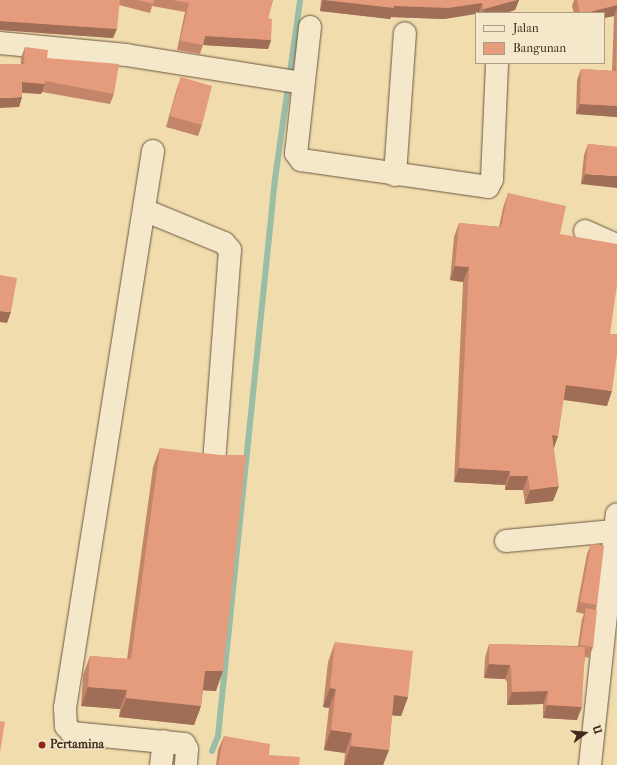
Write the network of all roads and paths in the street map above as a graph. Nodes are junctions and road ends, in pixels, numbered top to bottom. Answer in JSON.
{"nodes":[{"id":1,"x":310,"y":27,"type":"dead end"},
{"id":2,"x":405,"y":33,"type":"dead end"},
{"id":3,"x":0,"y":43,"type":"edge"},
{"id":4,"x":497,"y":64,"type":"edge"},
{"id":5,"x":292,"y":82,"type":"junction"},
{"id":6,"x":153,"y":151,"type":"dead end"},
{"id":7,"x":395,"y":175,"type":"junction"},
{"id":8,"x":144,"y":210,"type":"junction"},
{"id":9,"x":585,"y":231,"type":"dead end"},
{"id":10,"x":617,"y":245,"type":"edge"},
{"id":11,"x":214,"y":462,"type":"edge"},
{"id":12,"x":616,"y":522,"type":"edge"},
{"id":13,"x":506,"y":541,"type":"dead end"},
{"id":14,"x":164,"y":741,"type":"junction"},
{"id":15,"x":161,"y":765,"type":"edge"},
{"id":16,"x":186,"y":765,"type":"edge"},
{"id":17,"x":590,"y":765,"type":"edge"}],
"edges":[{"from":1,"to":5,"type":"street"},
{"from":2,"to":7,"type":"street"},
{"from":3,"to":5,"type":"street"},
{"from":4,"to":7,"type":"street"},
{"from":5,"to":7,"type":"street"},
{"from":6,"to":8,"type":"street"},
{"from":8,"to":11,"type":"street"},
{"from":8,"to":14,"type":"street"},
{"from":9,"to":10,"type":"street"},
{"from":12,"to":13,"type":"street"},
{"from":12,"to":17,"type":"street"},
{"from":14,"to":15,"type":"street"},
{"from":14,"to":16,"type":"street"}]}
